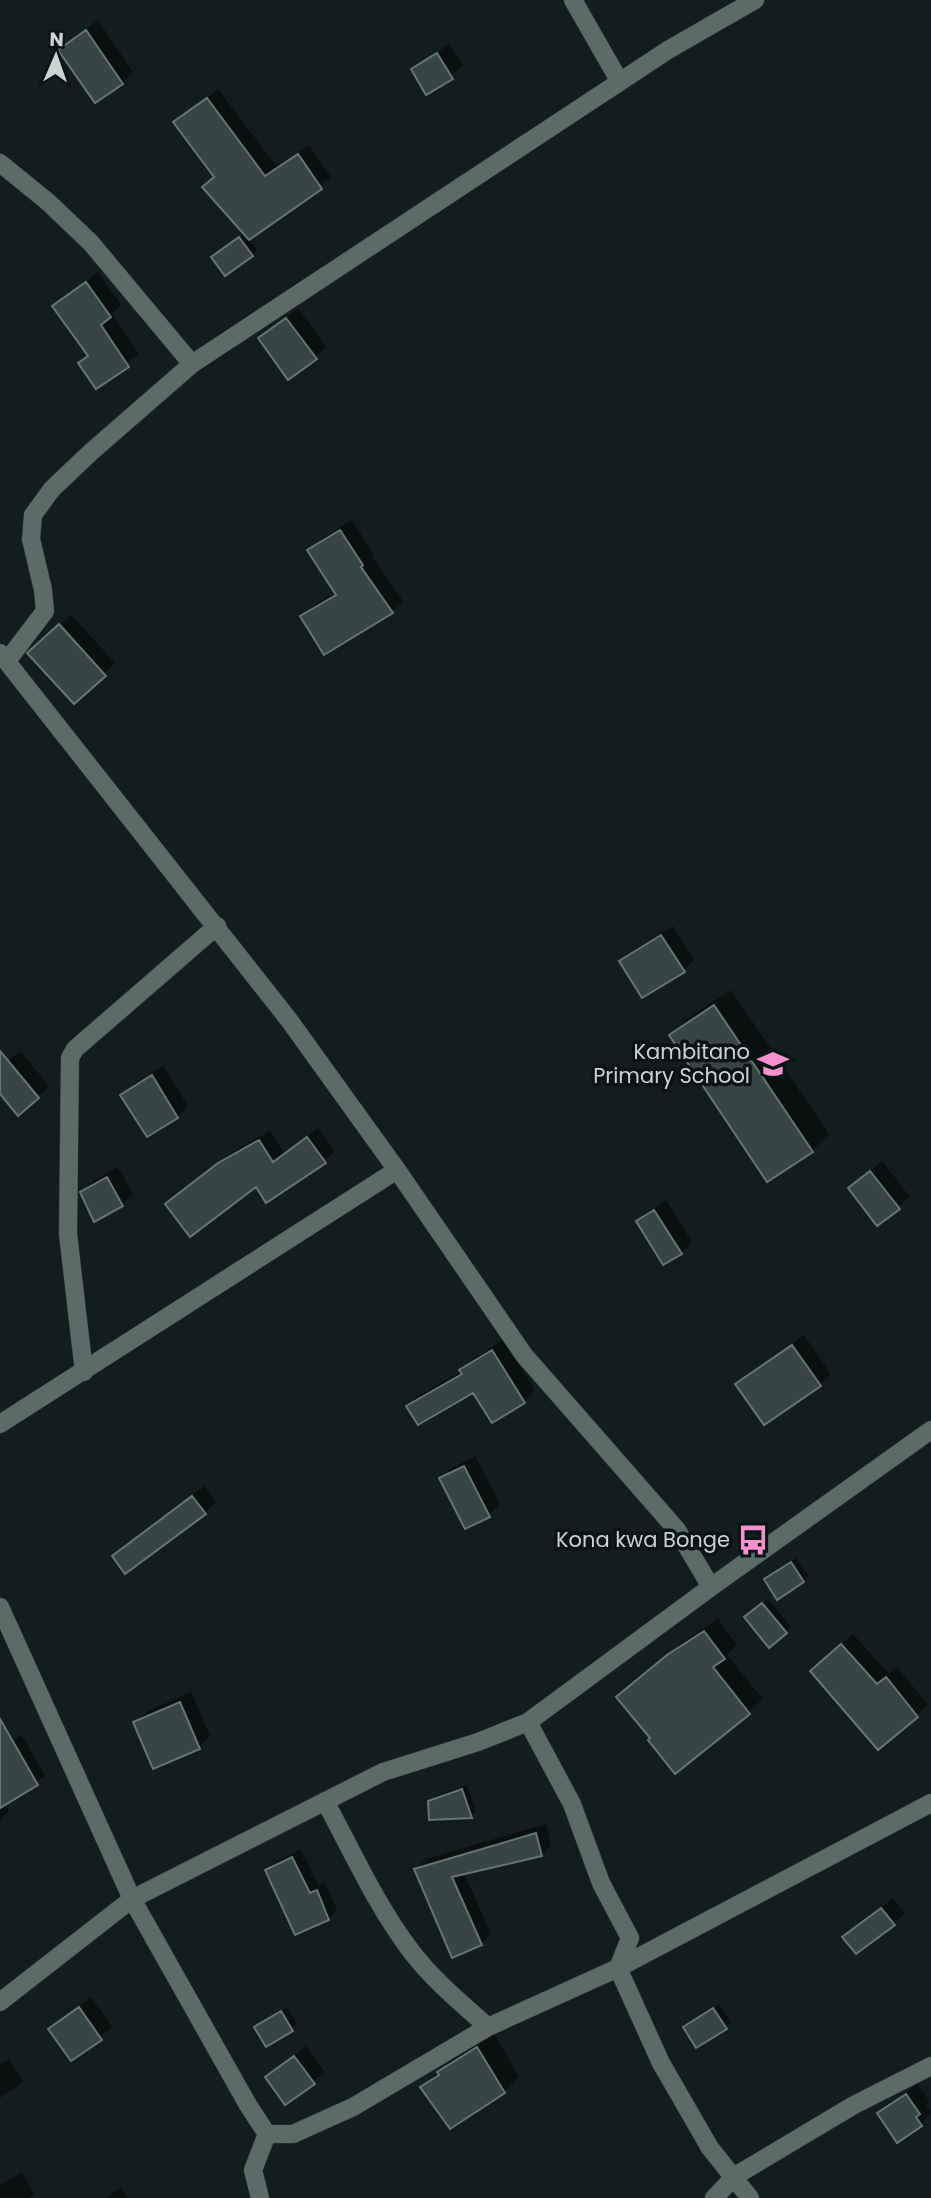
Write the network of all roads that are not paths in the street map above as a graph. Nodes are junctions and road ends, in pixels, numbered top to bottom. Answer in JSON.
{"nodes":[{"id":1,"x":573,"y":0,"type":"edge"},
{"id":2,"x":754,"y":0,"type":"edge"},
{"id":3,"x":620,"y":82,"type":"junction"},
{"id":4,"x":0,"y":163,"type":"edge"},
{"id":5,"x":192,"y":364,"type":"junction"},
{"id":6,"x":4,"y":657,"type":"edge"},
{"id":7,"x":217,"y":926,"type":"junction"},
{"id":8,"x":397,"y":1170,"type":"junction"},
{"id":9,"x":84,"y":1372,"type":"junction"},
{"id":10,"x":0,"y":1424,"type":"edge"},
{"id":11,"x":931,"y":1430,"type":"edge"},
{"id":12,"x":711,"y":1587,"type":"junction"},
{"id":13,"x":0,"y":1607,"type":"edge"},
{"id":14,"x":528,"y":1722,"type":"junction"},
{"id":15,"x":325,"y":1801,"type":"junction"},
{"id":16,"x":931,"y":1803,"type":"edge"},
{"id":17,"x":132,"y":1899,"type":"junction"},
{"id":18,"x":618,"y":1968,"type":"junction"},
{"id":19,"x":0,"y":2002,"type":"edge"},
{"id":20,"x":488,"y":2027,"type":"junction"},
{"id":21,"x":931,"y":2066,"type":"edge"},
{"id":22,"x":267,"y":2134,"type":"junction"},
{"id":23,"x":735,"y":2176,"type":"junction"},
{"id":24,"x":260,"y":2198,"type":"edge"},
{"id":25,"x":714,"y":2198,"type":"edge"},
{"id":26,"x":750,"y":2198,"type":"edge"}],
"edges":[{"from":1,"to":3,"type":"street"},
{"from":2,"to":3,"type":"street"},
{"from":3,"to":5,"type":"street"},
{"from":4,"to":5,"type":"street"},
{"from":5,"to":6,"type":"street"},
{"from":6,"to":7,"type":"street"},
{"from":7,"to":8,"type":"street"},
{"from":7,"to":9,"type":"street"},
{"from":8,"to":9,"type":"street"},
{"from":8,"to":12,"type":"street"},
{"from":9,"to":10,"type":"street"},
{"from":11,"to":12,"type":"street"},
{"from":12,"to":14,"type":"street"},
{"from":13,"to":17,"type":"street"},
{"from":14,"to":15,"type":"street"},
{"from":14,"to":18,"type":"street"},
{"from":15,"to":17,"type":"street"},
{"from":15,"to":20,"type":"street"},
{"from":16,"to":18,"type":"street"},
{"from":17,"to":19,"type":"street"},
{"from":17,"to":22,"type":"street"},
{"from":18,"to":20,"type":"street"},
{"from":18,"to":23,"type":"street"},
{"from":20,"to":22,"type":"street"},
{"from":21,"to":23,"type":"street"},
{"from":22,"to":24,"type":"street"},
{"from":23,"to":25,"type":"street"},
{"from":23,"to":26,"type":"street"}]}
